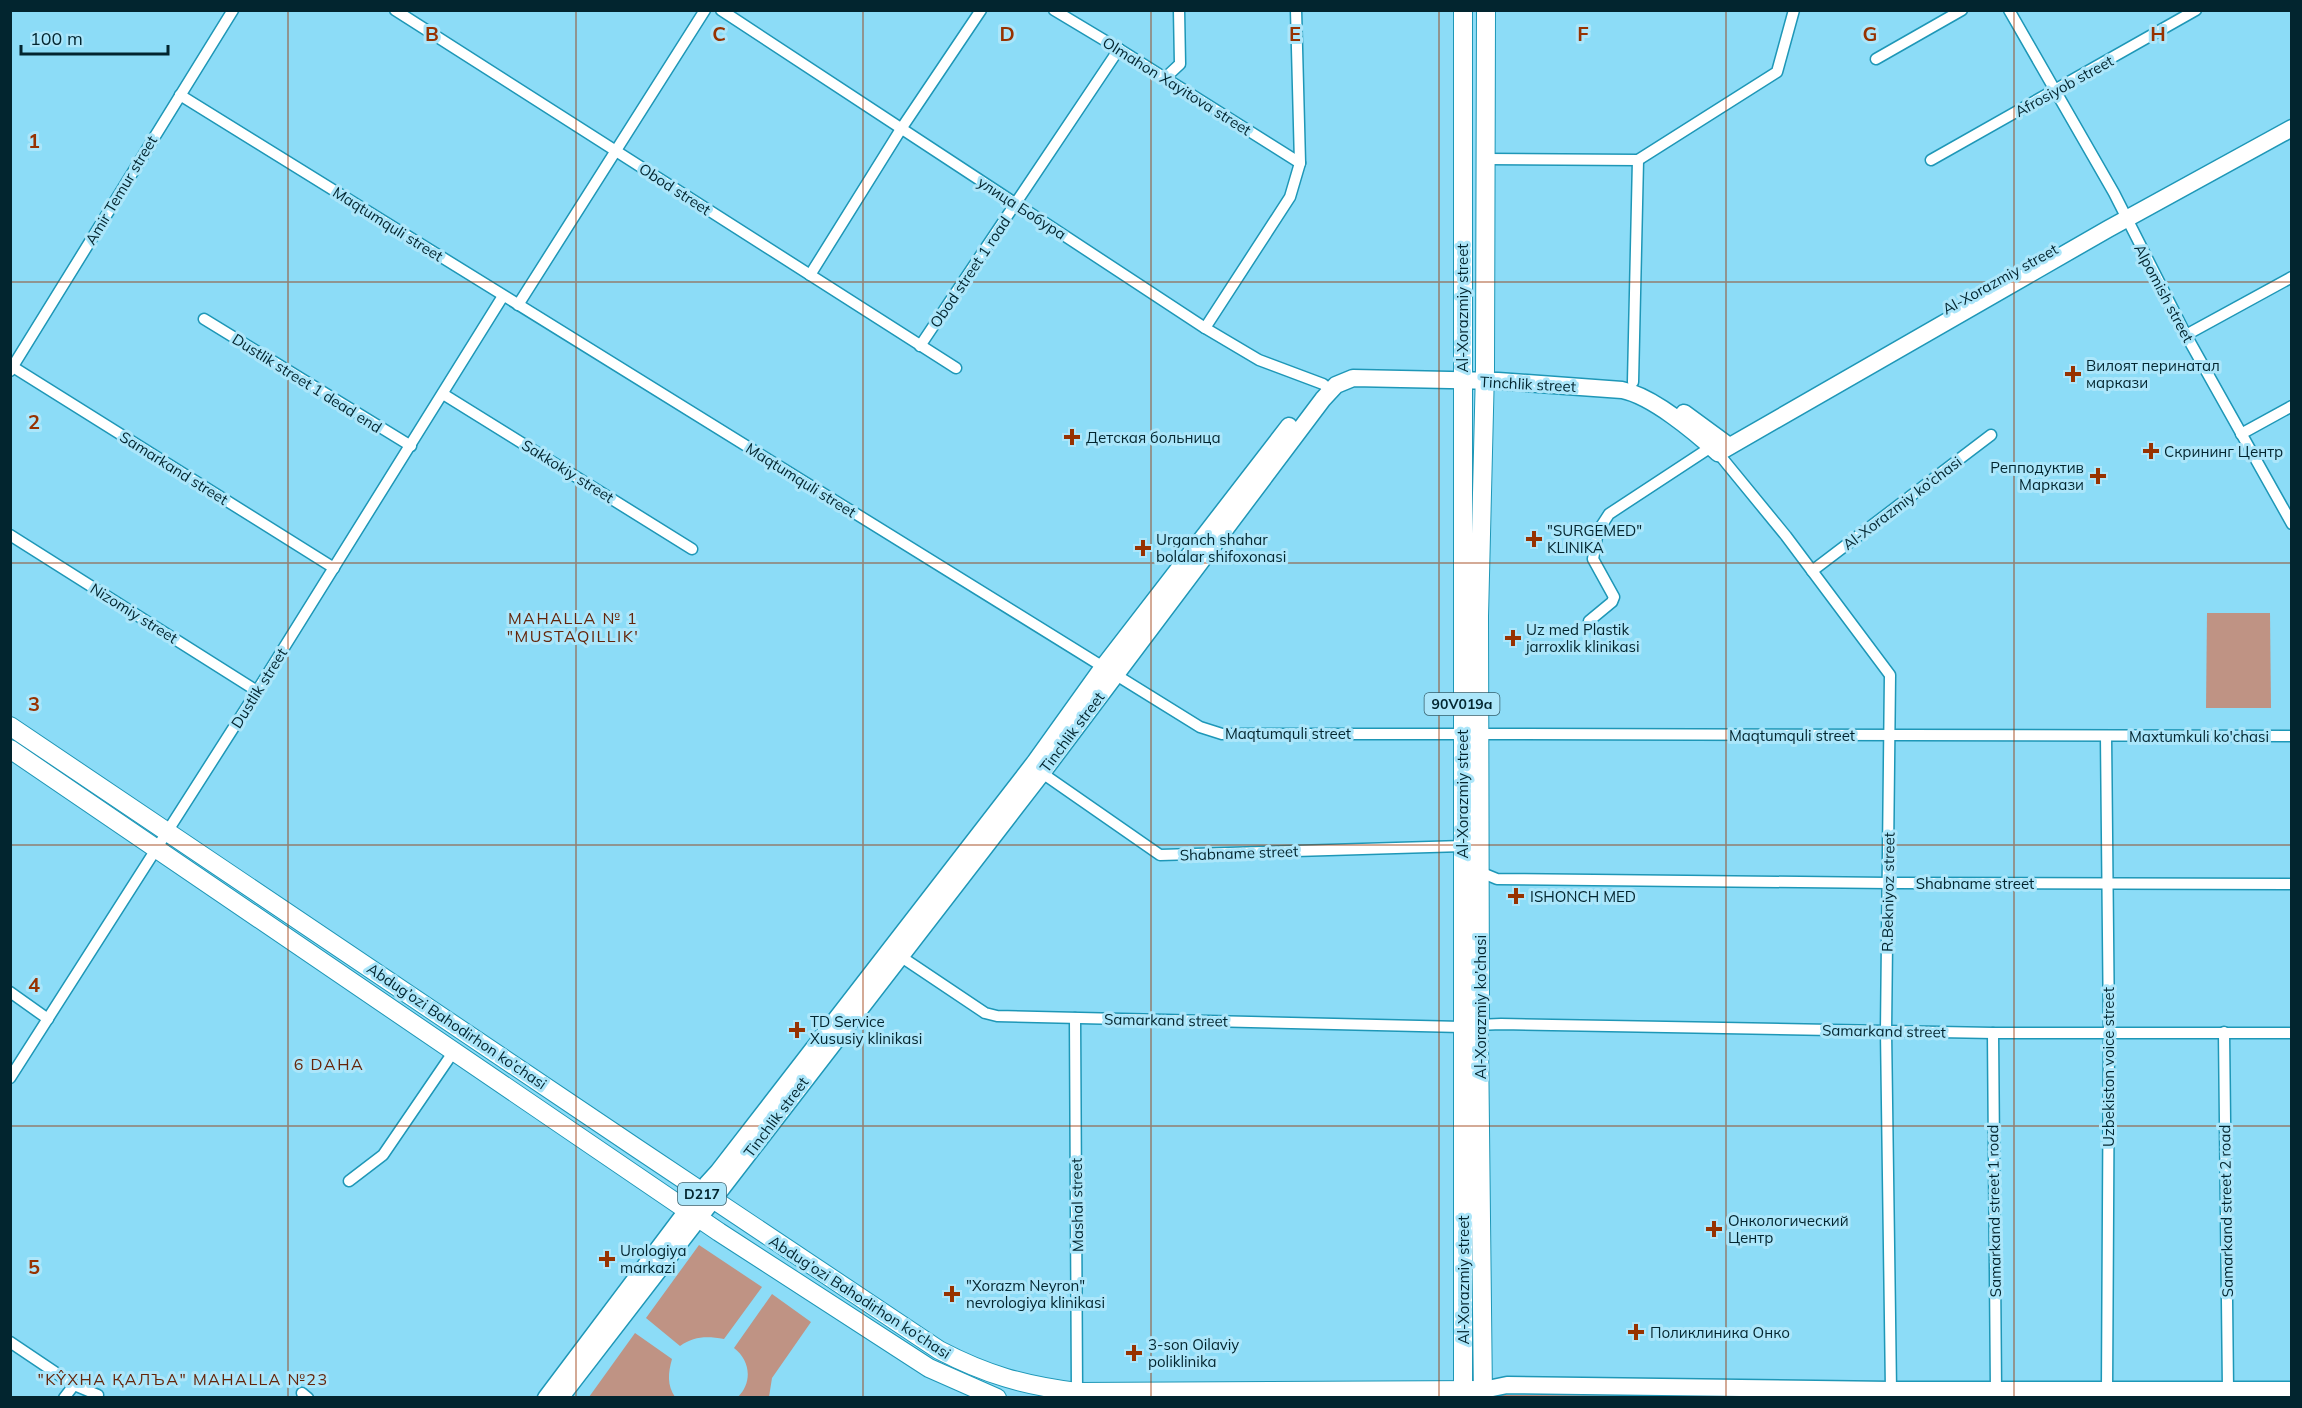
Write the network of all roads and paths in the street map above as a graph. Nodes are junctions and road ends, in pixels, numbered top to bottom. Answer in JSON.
{"nodes":[{"id":1,"x":233,"y":10,"type":"edge"},
{"id":2,"x":395,"y":10,"type":"edge"},
{"id":3,"x":705,"y":10,"type":"edge"},
{"id":4,"x":721,"y":10,"type":"edge"},
{"id":5,"x":981,"y":10,"type":"edge"},
{"id":6,"x":1054,"y":10,"type":"edge"},
{"id":7,"x":1179,"y":10,"type":"edge"},
{"id":8,"x":1296,"y":10,"type":"edge"},
{"id":9,"x":1463,"y":10,"type":"edge"},
{"id":10,"x":1486,"y":10,"type":"edge"},
{"id":11,"x":1794,"y":10,"type":"edge"},
{"id":12,"x":1962,"y":10,"type":"edge"},
{"id":13,"x":2009,"y":10,"type":"edge"},
{"id":14,"x":2196,"y":10,"type":"edge"},
{"id":15,"x":1119,"y":49,"type":"junction"},
{"id":16,"x":1876,"y":58,"type":"dead end"},
{"id":17,"x":1165,"y":78,"type":"junction"},
{"id":18,"x":2055,"y":91,"type":"junction"},
{"id":19,"x":180,"y":95,"type":"junction"},
{"id":20,"x":2292,"y":115,"type":"edge"},
{"id":21,"x":2292,"y":128,"type":"edge"},
{"id":22,"x":902,"y":129,"type":"junction"},
{"id":23,"x":616,"y":152,"type":"junction"},
{"id":24,"x":1486,"y":159,"type":"junction"},
{"id":25,"x":1638,"y":160,"type":"junction"},
{"id":26,"x":1930,"y":160,"type":"dead end"},
{"id":27,"x":1300,"y":164,"type":"junction"},
{"id":28,"x":1016,"y":204,"type":"junction"},
{"id":29,"x":2124,"y":214,"type":"junction"},
{"id":30,"x":810,"y":275,"type":"junction"},
{"id":31,"x":2292,"y":277,"type":"edge"},
{"id":32,"x":503,"y":296,"type":"junction"},
{"id":33,"x":518,"y":305,"type":"junction"},
{"id":34,"x":204,"y":319,"type":"dead end"},
{"id":35,"x":1205,"y":328,"type":"junction"},
{"id":36,"x":2186,"y":335,"type":"junction"},
{"id":37,"x":921,"y":346,"type":"junction"},
{"id":38,"x":956,"y":368,"type":"dead end"},
{"id":39,"x":12,"y":369,"type":"edge"},
{"id":40,"x":1462,"y":375,"type":"junction"},
{"id":41,"x":1485,"y":376,"type":"junction"},
{"id":42,"x":1633,"y":382,"type":"junction"},
{"id":43,"x":1326,"y":387,"type":"junction"},
{"id":44,"x":443,"y":394,"type":"junction"},
{"id":45,"x":2292,"y":406,"type":"edge"},
{"id":46,"x":2241,"y":434,"type":"junction"},
{"id":47,"x":1991,"y":435,"type":"dead end"},
{"id":48,"x":411,"y":447,"type":"junction"},
{"id":49,"x":1720,"y":447,"type":"junction"},
{"id":50,"x":2292,"y":524,"type":"edge"},
{"id":51,"x":10,"y":535,"type":"edge"},
{"id":52,"x":692,"y":549,"type":"dead end"},
{"id":53,"x":334,"y":568,"type":"junction"},
{"id":54,"x":1812,"y":571,"type":"junction"},
{"id":55,"x":1588,"y":621,"type":"dead end"},
{"id":56,"x":1109,"y":671,"type":"junction"},
{"id":57,"x":257,"y":691,"type":"junction"},
{"id":58,"x":10,"y":726,"type":"edge"},
{"id":59,"x":1470,"y":734,"type":"junction"},
{"id":60,"x":1890,"y":735,"type":"junction"},
{"id":61,"x":2106,"y":736,"type":"junction"},
{"id":62,"x":2292,"y":736,"type":"edge"},
{"id":63,"x":10,"y":749,"type":"edge"},
{"id":64,"x":1042,"y":773,"type":"junction"},
{"id":65,"x":168,"y":832,"type":"junction"},
{"id":66,"x":1462,"y":846,"type":"junction"},
{"id":67,"x":157,"y":849,"type":"junction"},
{"id":68,"x":1480,"y":872,"type":"junction"},
{"id":69,"x":1888,"y":883,"type":"junction"},
{"id":70,"x":2107,"y":883,"type":"junction"},
{"id":71,"x":2292,"y":884,"type":"edge"},
{"id":72,"x":895,"y":951,"type":"junction"},
{"id":73,"x":10,"y":992,"type":"edge"},
{"id":74,"x":1075,"y":1018,"type":"junction"},
{"id":75,"x":48,"y":1019,"type":"junction"},
{"id":76,"x":1470,"y":1026,"type":"junction"},
{"id":77,"x":1887,"y":1030,"type":"junction"},
{"id":78,"x":2224,"y":1032,"type":"junction"},
{"id":79,"x":1993,"y":1033,"type":"junction"},
{"id":80,"x":2109,"y":1033,"type":"junction"},
{"id":81,"x":2292,"y":1033,"type":"edge"},
{"id":82,"x":454,"y":1051,"type":"junction"},
{"id":83,"x":10,"y":1078,"type":"edge"},
{"id":84,"x":349,"y":1181,"type":"dead end"},
{"id":85,"x":707,"y":1197,"type":"junction"},
{"id":86,"x":693,"y":1215,"type":"junction"},
{"id":87,"x":10,"y":1342,"type":"edge"},
{"id":88,"x":74,"y":1385,"type":"junction"},
{"id":89,"x":2228,"y":1389,"type":"junction"},
{"id":90,"x":1891,"y":1390,"type":"junction"},
{"id":91,"x":1996,"y":1390,"type":"junction"},
{"id":92,"x":2292,"y":1390,"type":"edge"},
{"id":93,"x":1077,"y":1392,"type":"junction"},
{"id":94,"x":2107,"y":1393,"type":"edge"},
{"id":95,"x":1463,"y":1394,"type":"edge"},
{"id":96,"x":1483,"y":1394,"type":"edge"},
{"id":97,"x":98,"y":1395,"type":"dead end"},
{"id":98,"x":1137,"y":1395,"type":"edge"},
{"id":99,"x":64,"y":1398,"type":"edge"},
{"id":100,"x":546,"y":1398,"type":"edge"},
{"id":101,"x":560,"y":1398,"type":"edge"},
{"id":102,"x":997,"y":1398,"type":"edge"}],
"edges":[{"from":1,"to":19,"type":"street","name":"Amir Temur street"},
{"from":2,"to":23,"type":"street","name":"Obod street"},
{"from":3,"to":23,"type":"street"},
{"from":4,"to":22,"type":"street","name":"улица Бобура"},
{"from":5,"to":22,"type":"street"},
{"from":6,"to":15,"type":"street","name":"Olmahon Xayitova street"},
{"from":7,"to":17,"type":"street"},
{"from":8,"to":27,"type":"street"},
{"from":9,"to":40,"type":"main road","name":"Al-Xorazmiy street","number":"90V019a"},
{"from":10,"to":24,"type":"main road","name":"Al-Xorazmiy street","number":"90V019a"},
{"from":11,"to":25,"type":"street"},
{"from":12,"to":16,"type":"street"},
{"from":13,"to":18,"type":"street","name":"Alpomish street"},
{"from":14,"to":18,"type":"street","name":"Afrosiyob street"},
{"from":15,"to":17,"type":"street","name":"Olmahon Xayitova street"},
{"from":15,"to":28,"type":"street","name":"Obod street 1 road"},
{"from":17,"to":27,"type":"street","name":"Olmahon Xayitova street"},
{"from":18,"to":26,"type":"street","name":"Afrosiyob street"},
{"from":18,"to":29,"type":"street","name":"Alpomish street"},
{"from":19,"to":32,"type":"street","name":"Maqtumquli street"},
{"from":19,"to":39,"type":"street","name":"Amir Temur street"},
{"from":20,"to":29,"type":"main road","name":"Al-Xorazmiy street"},
{"from":21,"to":29,"type":"main road","name":"Al-Xorazmiy street"},
{"from":22,"to":28,"type":"street","name":"улица Бобура"},
{"from":22,"to":30,"type":"street"},
{"from":23,"to":30,"type":"street","name":"Obod street"},
{"from":23,"to":33,"type":"street"},
{"from":24,"to":25,"type":"street"},
{"from":24,"to":41,"type":"main road","name":"Al-Xorazmiy street","number":"90V019a"},
{"from":25,"to":42,"type":"street"},
{"from":27,"to":35,"type":"street"},
{"from":28,"to":35,"type":"street","name":"улица Бобура"},
{"from":28,"to":37,"type":"street","name":"Obod street 1 road"},
{"from":29,"to":36,"type":"street","name":"Alpomish street"},
{"from":29,"to":49,"type":"main road","name":"Al-Xorazmiy street"},
{"from":30,"to":37,"type":"street","name":"Obod street"},
{"from":31,"to":36,"type":"street"},
{"from":32,"to":33,"type":"street","name":"Maqtumquli street"},
{"from":32,"to":44,"type":"street","name":"Dustlik street"},
{"from":33,"to":56,"type":"street","name":"Maqtumquli street"},
{"from":34,"to":48,"type":"street","name":"Dustlik street 1 dead end"},
{"from":35,"to":43,"type":"street","name":"улица Бобура"},
{"from":36,"to":46,"type":"street","name":"Alpomish street"},
{"from":37,"to":38,"type":"street","name":"Obod street"},
{"from":39,"to":53,"type":"street","name":"Samarkand street"},
{"from":40,"to":41,"type":"main road","name":"Tinchlik street"},
{"from":40,"to":43,"type":"main road","name":"Tinchlik street"},
{"from":40,"to":59,"type":"main road","name":"Al-Xorazmiy street","number":"90V019a"},
{"from":41,"to":42,"type":"main road","name":"Tinchlik street"},
{"from":41,"to":49,"type":"main road","name":"Tinchlik street"},
{"from":41,"to":59,"type":"main road","name":"Al-Xorazmiy ko’chasi","number":"90V019a"},
{"from":42,"to":49,"type":"main road","name":"Tinchlik street"},
{"from":43,"to":56,"type":"main road","name":"Tinchlik street"},
{"from":44,"to":48,"type":"street","name":"Dustlik street"},
{"from":44,"to":52,"type":"street","name":"Sakkokiy street"},
{"from":45,"to":46,"type":"street"},
{"from":46,"to":50,"type":"street","name":"Alpomish street"},
{"from":47,"to":54,"type":"street","name":"Al-Xorazmiy ko’chasi"},
{"from":48,"to":53,"type":"street","name":"Dustlik street"},
{"from":49,"to":54,"type":"street","name":"R.Bekniyoz street"},
{"from":49,"to":55,"type":"street"},
{"from":51,"to":57,"type":"street","name":"Nizomiy street"},
{"from":53,"to":57,"type":"street","name":"Dustlik street"},
{"from":54,"to":60,"type":"street","name":"R.Bekniyoz street"},
{"from":56,"to":59,"type":"street","name":"Maqtumquli street"},
{"from":56,"to":64,"type":"main road","name":"Tinchlik street"},
{"from":56,"to":72,"type":"main road","name":"Tinchlik street"},
{"from":57,"to":65,"type":"street","name":"Dustlik street"},
{"from":58,"to":65,"type":"main road","name":"Abdug’ozi Bahodirhon ko’chasi","number":"D217"},
{"from":59,"to":60,"type":"street","name":"Maqtumquli street"},
{"from":59,"to":66,"type":"main road","name":"Al-Xorazmiy street","number":"90V019a"},
{"from":59,"to":68,"type":"main road","name":"Al-Xorazmiy ko’chasi","number":"90V019a"},
{"from":60,"to":61,"type":"street","name":"Maqtumquli street"},
{"from":60,"to":69,"type":"street","name":"R.Bekniyoz street"},
{"from":61,"to":62,"type":"street","name":"Mаxtumkuli ko'chasi"},
{"from":61,"to":70,"type":"street","name":"Uzbekiston voice street"},
{"from":63,"to":67,"type":"main road","name":"Abdug’ozi Bahodirhon ko’chasi","number":"D217"},
{"from":64,"to":66,"type":"street","name":"Shabname street"},
{"from":64,"to":72,"type":"main road","name":"Tinchlik street"},
{"from":65,"to":67,"type":"street","name":"Dustlik street"},
{"from":65,"to":85,"type":"main road","name":"Abdug’ozi Bahodirhon ko’chasi","number":"D217"},
{"from":66,"to":76,"type":"main road","name":"Al-Xorazmiy street","number":"90V019a"},
{"from":67,"to":75,"type":"street","name":"Dustlik street"},
{"from":67,"to":82,"type":"main road","name":"Abdug’ozi Bahodirhon ko’chasi","number":"D217"},
{"from":68,"to":69,"type":"street","name":"Shabname street"},
{"from":68,"to":76,"type":"main road","name":"Al-Xorazmiy ko’chasi","number":"90V019a"},
{"from":69,"to":70,"type":"street","name":"Shabname street"},
{"from":69,"to":77,"type":"street","name":"R.Bekniyoz street"},
{"from":70,"to":71,"type":"street","name":"Shabname street"},
{"from":70,"to":80,"type":"street","name":"Uzbekiston voice street"},
{"from":72,"to":74,"type":"street","name":"Samarkand street"},
{"from":72,"to":85,"type":"main road","name":"Tinchlik street"},
{"from":73,"to":75,"type":"street"},
{"from":74,"to":76,"type":"street","name":"Samarkand street"},
{"from":74,"to":93,"type":"street","name":"Mashal street"},
{"from":75,"to":83,"type":"street","name":"Dustlik street"},
{"from":76,"to":77,"type":"street","name":"Samarkand street"},
{"from":76,"to":95,"type":"main road","name":"Al-Xorazmiy street","number":"90V019a"},
{"from":76,"to":96,"type":"main road","name":"Al-Xorazmiy ko’chasi","number":"90V019a"},
{"from":77,"to":79,"type":"street","name":"Samarkand street"},
{"from":77,"to":90,"type":"street","name":"R.Bekniyoz street"},
{"from":78,"to":80,"type":"street","name":"Samarkand street"},
{"from":78,"to":81,"type":"street","name":"Samarkand street"},
{"from":78,"to":89,"type":"street","name":"Samarkand street 2 road"},
{"from":79,"to":80,"type":"street","name":"Samarkand street"},
{"from":79,"to":91,"type":"street","name":"Samarkand street 1 road"},
{"from":80,"to":94,"type":"street","name":"Uzbekiston voice street"},
{"from":82,"to":84,"type":"street"},
{"from":82,"to":86,"type":"main road","name":"Abdug’ozi Bahodirhon ko’chasi","number":"D217"},
{"from":85,"to":86,"type":"main road","name":"Tinchlik street"},
{"from":85,"to":93,"type":"main road","name":"Abdug’ozi Bahodirhon ko’chasi","number":"D217"},
{"from":86,"to":100,"type":"main road"},
{"from":86,"to":101,"type":"main road"},
{"from":86,"to":102,"type":"main road","name":"Abdug’ozi Bahodirhon ko’chasi","number":"D217"},
{"from":87,"to":88,"type":"street"},
{"from":88,"to":97,"type":"street"},
{"from":88,"to":99,"type":"street"},
{"from":89,"to":92,"type":"main road","name":"Abdug’ozi Bahodirhon ko’chasi"},
{"from":89,"to":94,"type":"main road","name":"Abdug’ozi Bahodirhon ko’chasi"},
{"from":90,"to":91,"type":"main road","name":"Abdug’ozi Bahodirhon ko’chasi"},
{"from":90,"to":96,"type":"main road","name":"Abdug’ozi Bahodirhon ko’chasi"},
{"from":91,"to":94,"type":"main road","name":"Abdug’ozi Bahodirhon ko’chasi"},
{"from":93,"to":98,"type":"main road","name":"Abdug’ozi Bahodirhon ko’chasi","number":"D217"},
{"from":95,"to":96,"type":"main road","name":"Abdug’ozi Bahodirhon ko’chasi","number":"D217"},
{"from":95,"to":98,"type":"main road","name":"Abdug’ozi Bahodirhon ko’chasi","number":"D217"}]}
